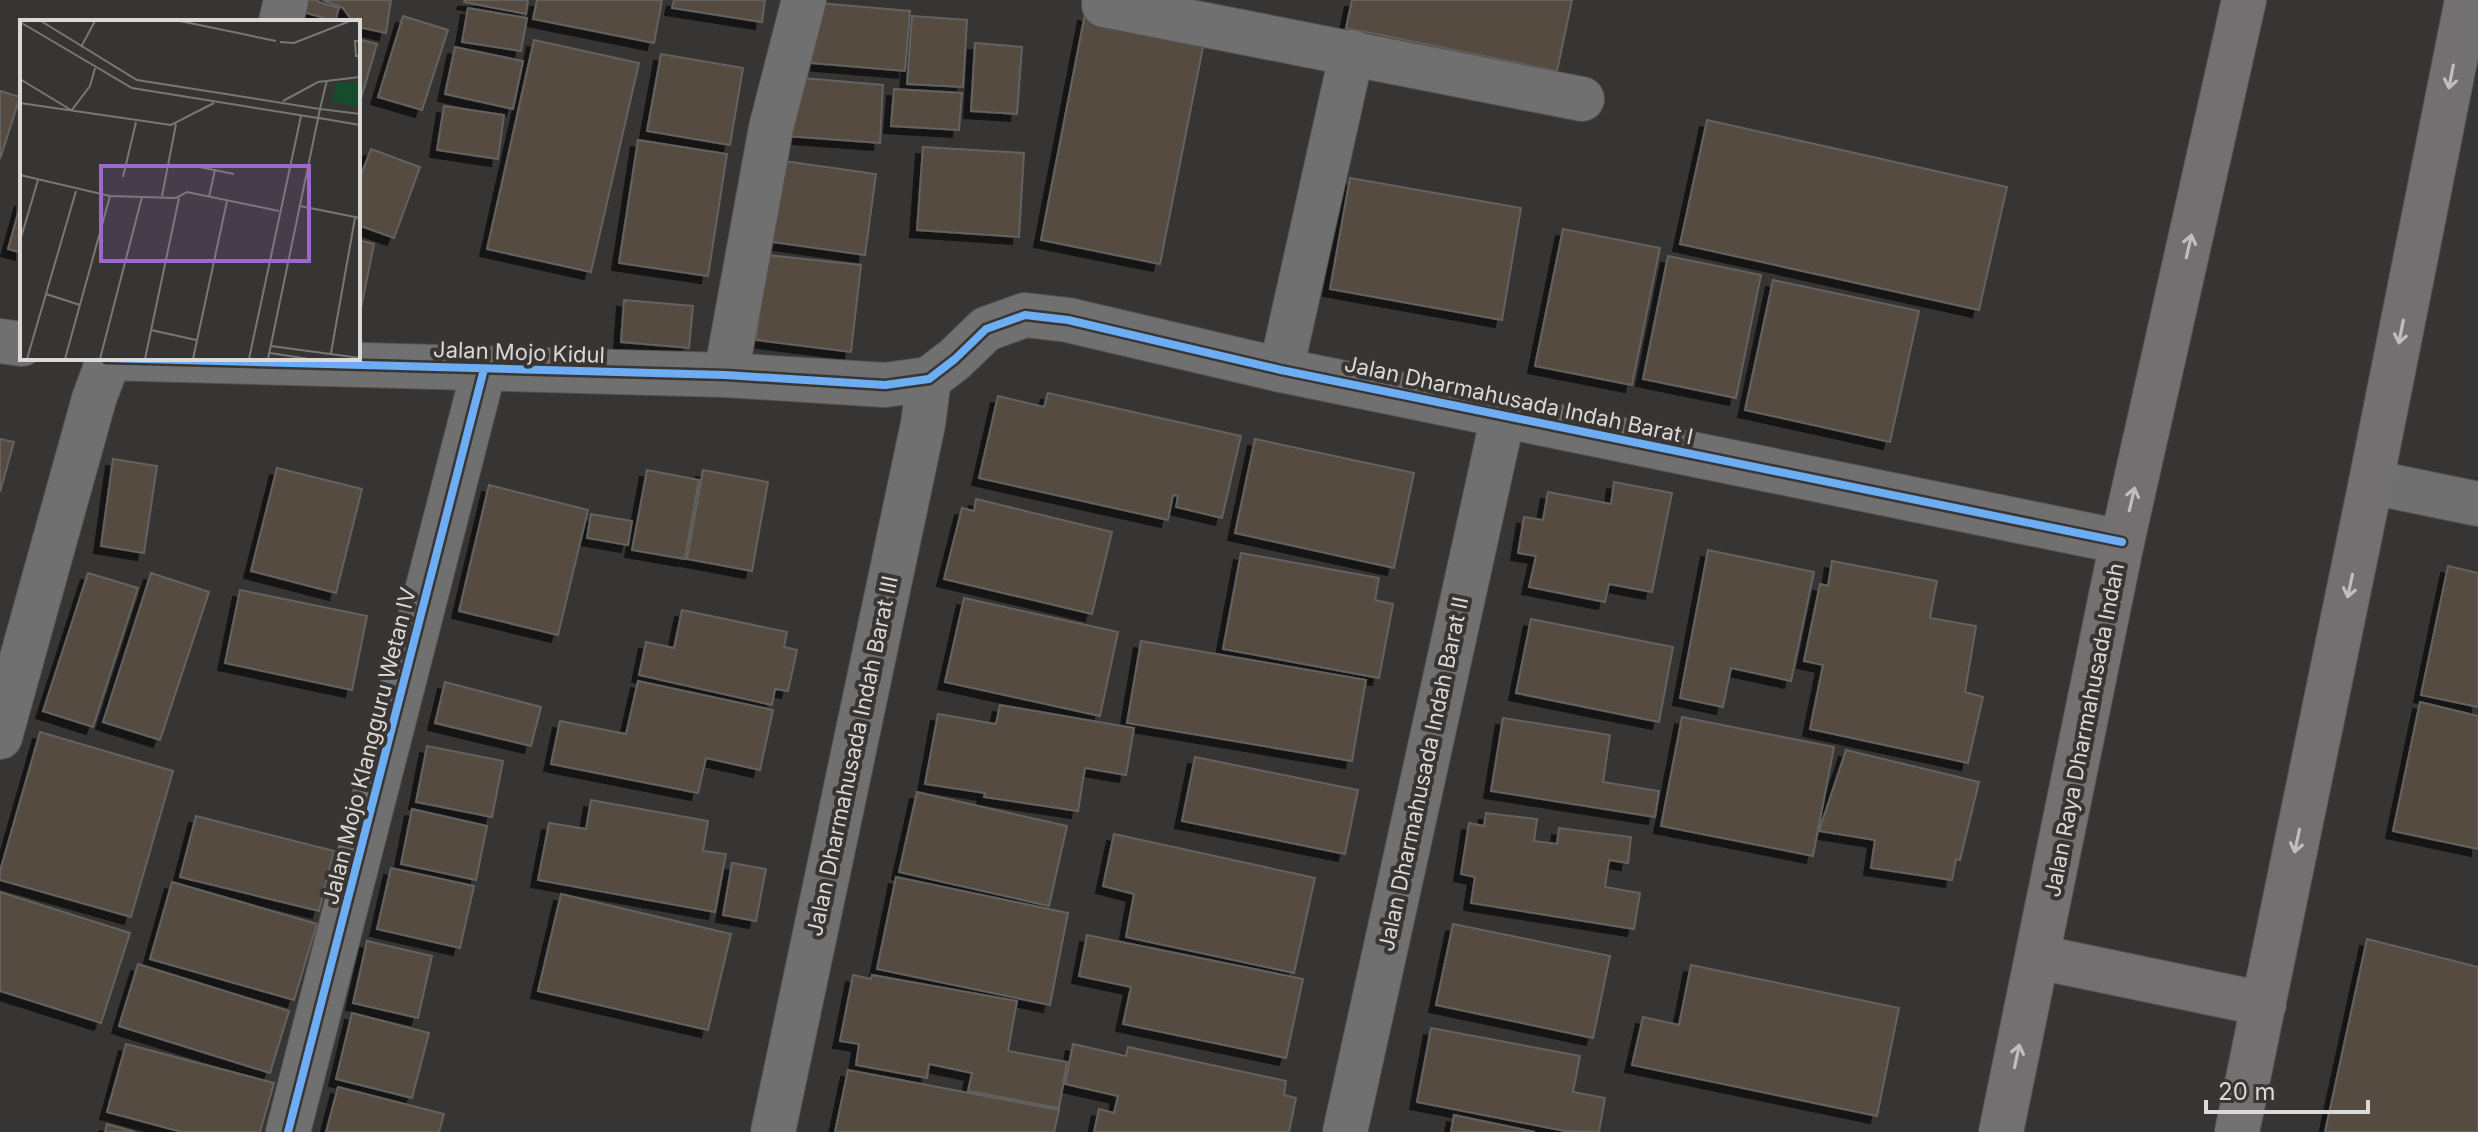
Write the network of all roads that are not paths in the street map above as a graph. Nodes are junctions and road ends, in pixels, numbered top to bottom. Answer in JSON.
{"nodes":[{"id":1,"x":286,"y":0,"type":"edge"},
{"id":2,"x":804,"y":0,"type":"edge"},
{"id":3,"x":2244,"y":0,"type":"edge"},
{"id":4,"x":2467,"y":0,"type":"edge"},
{"id":5,"x":1104,"y":5,"type":"dead end"},
{"id":6,"x":281,"y":20,"type":"edge"},
{"id":7,"x":1352,"y":52,"type":"junction"},
{"id":8,"x":1582,"y":99,"type":"dead end"},
{"id":9,"x":0,"y":341,"type":"edge"},
{"id":10,"x":20,"y":344,"type":"edge"},
{"id":11,"x":107,"y":360,"type":"edge"},
{"id":12,"x":176,"y":360,"type":"edge"},
{"id":13,"x":484,"y":369,"type":"junction"},
{"id":14,"x":1281,"y":370,"type":"junction"},
{"id":15,"x":726,"y":375,"type":"junction"},
{"id":16,"x":929,"y":379,"type":"junction"},
{"id":17,"x":1503,"y":416,"type":"junction"},
{"id":18,"x":2371,"y":482,"type":"junction"},
{"id":19,"x":2478,"y":504,"type":"edge"},
{"id":20,"x":2122,"y":542,"type":"junction"},
{"id":21,"x":0,"y":737,"type":"edge"},
{"id":22,"x":2038,"y":957,"type":"junction"},
{"id":23,"x":2264,"y":1004,"type":"junction"},
{"id":24,"x":288,"y":1132,"type":"edge"},
{"id":25,"x":773,"y":1132,"type":"edge"},
{"id":26,"x":1345,"y":1132,"type":"edge"},
{"id":27,"x":2001,"y":1132,"type":"edge"},
{"id":28,"x":2237,"y":1132,"type":"edge"}],
"edges":[{"from":1,"to":6,"type":"street"},
{"from":2,"to":15,"type":"street"},
{"from":20,"to":3,"type":"main road","name":"Jalan Raya Dharmahusada Indah","one_way":true},
{"from":4,"to":18,"type":"main road","one_way":true},
{"from":5,"to":7,"type":"street"},
{"from":7,"to":8,"type":"street"},
{"from":7,"to":14,"type":"street"},
{"from":9,"to":10,"type":"street"},
{"from":11,"to":21,"type":"street"},
{"from":12,"to":13,"type":"street","name":"Jalan Mojo Kidul"},
{"from":13,"to":15,"type":"street","name":"Jalan Mojo Kidul"},
{"from":13,"to":24,"type":"street","name":"Jalan Mojo Klangguru Wetan IV"},
{"from":14,"to":16,"type":"street","name":"Jalan Dharmahusada Indah Barat I"},
{"from":14,"to":17,"type":"street","name":"Jalan Dharmahusada Indah Barat I"},
{"from":15,"to":16,"type":"street","name":"Jalan Mojo Kidul"},
{"from":16,"to":25,"type":"street","name":"Jalan Dharmahusada Indah Barat III"},
{"from":17,"to":20,"type":"street","name":"Jalan Dharmahusada Indah Barat I"},
{"from":17,"to":26,"type":"street","name":"Jalan Dharmahusada Indah Barat II"},
{"from":18,"to":19,"type":"street"},
{"from":18,"to":23,"type":"main road","one_way":true},
{"from":20,"to":22,"type":"main road","name":"Jalan Raya Dharmahusada Indah"},
{"from":22,"to":23,"type":"main road"},
{"from":27,"to":22,"type":"main road","name":"Jalan Raya Dharmahusada Indah","one_way":true},
{"from":23,"to":28,"type":"main road"}]}
